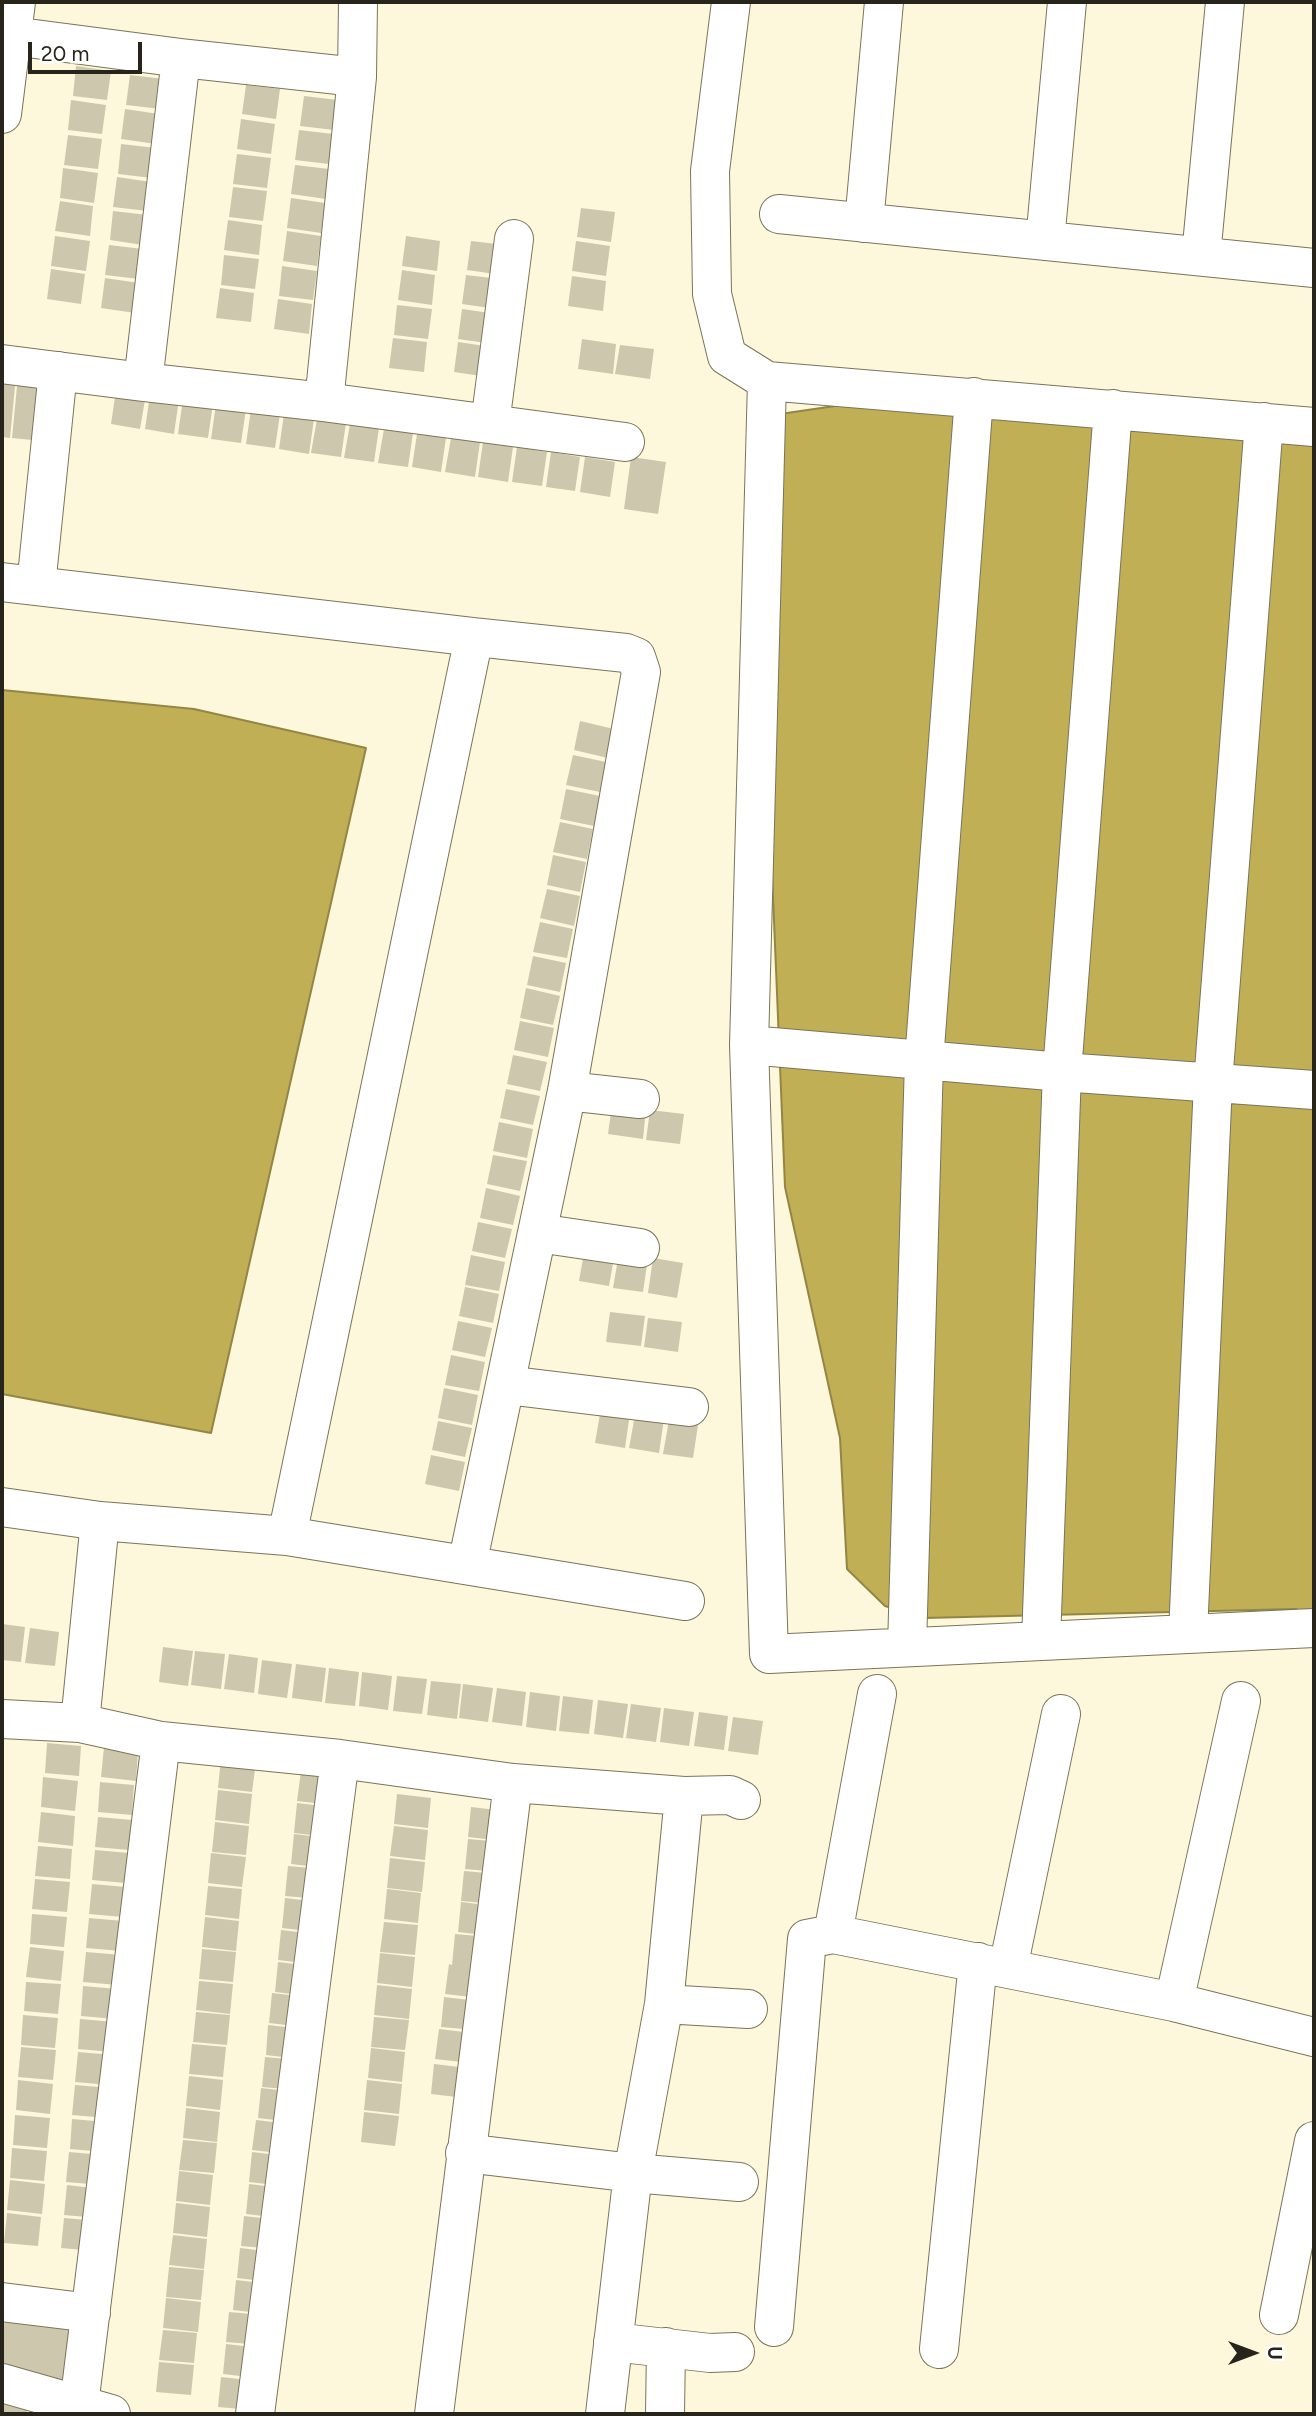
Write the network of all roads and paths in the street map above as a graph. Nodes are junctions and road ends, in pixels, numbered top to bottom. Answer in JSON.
{"nodes":[{"id":1,"x":358,"y":2,"type":"edge"},
{"id":2,"x":731,"y":2,"type":"edge"},
{"id":3,"x":884,"y":2,"type":"edge"},
{"id":4,"x":1067,"y":2,"type":"edge"},
{"id":5,"x":1225,"y":2,"type":"edge"},
{"id":6,"x":14,"y":19,"type":"edge"},
{"id":7,"x":181,"y":58,"type":"junction"},
{"id":8,"x":357,"y":77,"type":"junction"},
{"id":9,"x":2,"y":114,"type":"edge"},
{"id":10,"x":779,"y":214,"type":"dead end"},
{"id":11,"x":864,"y":223,"type":"junction"},
{"id":12,"x":514,"y":239,"type":"dead end"},
{"id":13,"x":1045,"y":241,"type":"junction"},
{"id":14,"x":1201,"y":256,"type":"junction"},
{"id":15,"x":1314,"y":268,"type":"edge"},
{"id":16,"x":2,"y":364,"type":"edge"},
{"id":17,"x":58,"y":371,"type":"junction"},
{"id":18,"x":767,"y":381,"type":"junction"},
{"id":19,"x":143,"y":383,"type":"junction"},
{"id":20,"x":974,"y":397,"type":"junction"},
{"id":21,"x":324,"y":402,"type":"junction"},
{"id":22,"x":1113,"y":409,"type":"junction"},
{"id":23,"x":1264,"y":422,"type":"junction"},
{"id":24,"x":490,"y":424,"type":"junction"},
{"id":25,"x":1314,"y":427,"type":"edge"},
{"id":26,"x":625,"y":442,"type":"dead end"},
{"id":27,"x":19,"y":584,"type":"edge"},
{"id":28,"x":474,"y":637,"type":"junction"},
{"id":29,"x":749,"y":1045,"type":"junction"},
{"id":30,"x":924,"y":1061,"type":"junction"},
{"id":31,"x":1062,"y":1072,"type":"junction"},
{"id":32,"x":1213,"y":1083,"type":"junction"},
{"id":33,"x":1314,"y":1090,"type":"edge"},
{"id":34,"x":567,"y":1091,"type":"junction"},
{"id":35,"x":640,"y":1099,"type":"dead end"},
{"id":36,"x":538,"y":1233,"type":"junction"},
{"id":37,"x":640,"y":1248,"type":"dead end"},
{"id":38,"x":506,"y":1385,"type":"junction"},
{"id":39,"x":690,"y":1407,"type":"dead end"},
{"id":40,"x":2,"y":1507,"type":"edge"},
{"id":41,"x":100,"y":1521,"type":"junction"},
{"id":42,"x":288,"y":1536,"type":"junction"},
{"id":43,"x":467,"y":1565,"type":"junction"},
{"id":44,"x":685,"y":1601,"type":"dead end"},
{"id":45,"x":1314,"y":1628,"type":"edge"},
{"id":46,"x":1188,"y":1633,"type":"junction"},
{"id":47,"x":1041,"y":1641,"type":"junction"},
{"id":48,"x":907,"y":1647,"type":"junction"},
{"id":49,"x":877,"y":1694,"type":"dead end"},
{"id":50,"x":1241,"y":1701,"type":"dead end"},
{"id":51,"x":1061,"y":1714,"type":"dead end"},
{"id":52,"x":2,"y":1719,"type":"edge"},
{"id":53,"x":80,"y":1723,"type":"junction"},
{"id":54,"x":161,"y":1741,"type":"junction"},
{"id":55,"x":340,"y":1759,"type":"junction"},
{"id":56,"x":513,"y":1783,"type":"junction"},
{"id":57,"x":684,"y":1796,"type":"junction"},
{"id":58,"x":741,"y":1800,"type":"dead end"},
{"id":59,"x":833,"y":1934,"type":"junction"},
{"id":60,"x":993,"y":1965,"type":"junction"},
{"id":61,"x":1174,"y":2002,"type":"junction"},
{"id":62,"x":664,"y":2004,"type":"junction"},
{"id":63,"x":748,"y":2009,"type":"dead end"},
{"id":64,"x":1314,"y":2037,"type":"edge"},
{"id":65,"x":1314,"y":2141,"type":"edge"},
{"id":66,"x":465,"y":2153,"type":"junction"},
{"id":67,"x":633,"y":2173,"type":"junction"},
{"id":68,"x":739,"y":2182,"type":"dead end"},
{"id":69,"x":2,"y":2302,"type":"edge"},
{"id":70,"x":91,"y":2313,"type":"junction"},
{"id":71,"x":1279,"y":2315,"type":"dead end"},
{"id":72,"x":774,"y":2327,"type":"dead end"},
{"id":73,"x":613,"y":2342,"type":"junction"},
{"id":74,"x":666,"y":2347,"type":"junction"},
{"id":75,"x":939,"y":2349,"type":"dead end"},
{"id":76,"x":735,"y":2352,"type":"dead end"},
{"id":77,"x":2,"y":2383,"type":"edge"},
{"id":78,"x":95,"y":2409,"type":"edge"},
{"id":79,"x":255,"y":2414,"type":"edge"},
{"id":80,"x":434,"y":2414,"type":"edge"},
{"id":81,"x":605,"y":2414,"type":"edge"},
{"id":82,"x":665,"y":2414,"type":"edge"}],
"edges":[{"from":1,"to":8,"type":"street"},
{"from":2,"to":18,"type":"street"},
{"from":3,"to":11,"type":"street"},
{"from":4,"to":13,"type":"street"},
{"from":5,"to":14,"type":"street"},
{"from":6,"to":7,"type":"street"},
{"from":6,"to":9,"type":"street"},
{"from":7,"to":8,"type":"street"},
{"from":7,"to":19,"type":"street"},
{"from":8,"to":21,"type":"street"},
{"from":10,"to":11,"type":"street"},
{"from":11,"to":13,"type":"street"},
{"from":12,"to":24,"type":"street"},
{"from":13,"to":14,"type":"street"},
{"from":14,"to":15,"type":"street"},
{"from":16,"to":17,"type":"street"},
{"from":17,"to":19,"type":"street"},
{"from":17,"to":27,"type":"street"},
{"from":18,"to":20,"type":"street"},
{"from":18,"to":29,"type":"street"},
{"from":19,"to":21,"type":"street"},
{"from":20,"to":22,"type":"street"},
{"from":20,"to":30,"type":"street"},
{"from":21,"to":24,"type":"street"},
{"from":22,"to":23,"type":"street"},
{"from":22,"to":31,"type":"street"},
{"from":23,"to":25,"type":"street"},
{"from":23,"to":32,"type":"street"},
{"from":24,"to":26,"type":"street"},
{"from":27,"to":28,"type":"street"},
{"from":28,"to":34,"type":"street"},
{"from":28,"to":42,"type":"street"},
{"from":29,"to":30,"type":"street"},
{"from":29,"to":48,"type":"street"},
{"from":30,"to":31,"type":"street"},
{"from":30,"to":48,"type":"street"},
{"from":31,"to":32,"type":"street"},
{"from":31,"to":47,"type":"street"},
{"from":32,"to":33,"type":"street"},
{"from":32,"to":46,"type":"street"},
{"from":34,"to":35,"type":"street"},
{"from":34,"to":36,"type":"street"},
{"from":36,"to":37,"type":"street"},
{"from":36,"to":38,"type":"street"},
{"from":38,"to":39,"type":"street"},
{"from":38,"to":43,"type":"street"},
{"from":40,"to":41,"type":"street"},
{"from":41,"to":42,"type":"street"},
{"from":41,"to":53,"type":"street"},
{"from":42,"to":43,"type":"street"},
{"from":43,"to":44,"type":"street"},
{"from":45,"to":46,"type":"street"},
{"from":46,"to":47,"type":"street"},
{"from":47,"to":48,"type":"street"},
{"from":49,"to":59,"type":"street"},
{"from":50,"to":61,"type":"street"},
{"from":51,"to":60,"type":"street"},
{"from":52,"to":53,"type":"street"},
{"from":53,"to":54,"type":"street"},
{"from":54,"to":55,"type":"street"},
{"from":54,"to":70,"type":"street"},
{"from":55,"to":56,"type":"street"},
{"from":55,"to":79,"type":"street"},
{"from":56,"to":57,"type":"street"},
{"from":56,"to":66,"type":"street"},
{"from":57,"to":58,"type":"street"},
{"from":57,"to":62,"type":"street"},
{"from":59,"to":60,"type":"street"},
{"from":59,"to":72,"type":"street"},
{"from":60,"to":61,"type":"street"},
{"from":60,"to":75,"type":"street"},
{"from":61,"to":64,"type":"street"},
{"from":62,"to":63,"type":"street"},
{"from":62,"to":67,"type":"street"},
{"from":65,"to":71,"type":"street"},
{"from":66,"to":67,"type":"street"},
{"from":66,"to":80,"type":"street"},
{"from":67,"to":68,"type":"street"},
{"from":67,"to":73,"type":"street"},
{"from":69,"to":70,"type":"street"},
{"from":70,"to":78,"type":"street"},
{"from":73,"to":74,"type":"street"},
{"from":73,"to":81,"type":"street"},
{"from":74,"to":76,"type":"street"},
{"from":74,"to":82,"type":"street"},
{"from":77,"to":78,"type":"street"}]}
